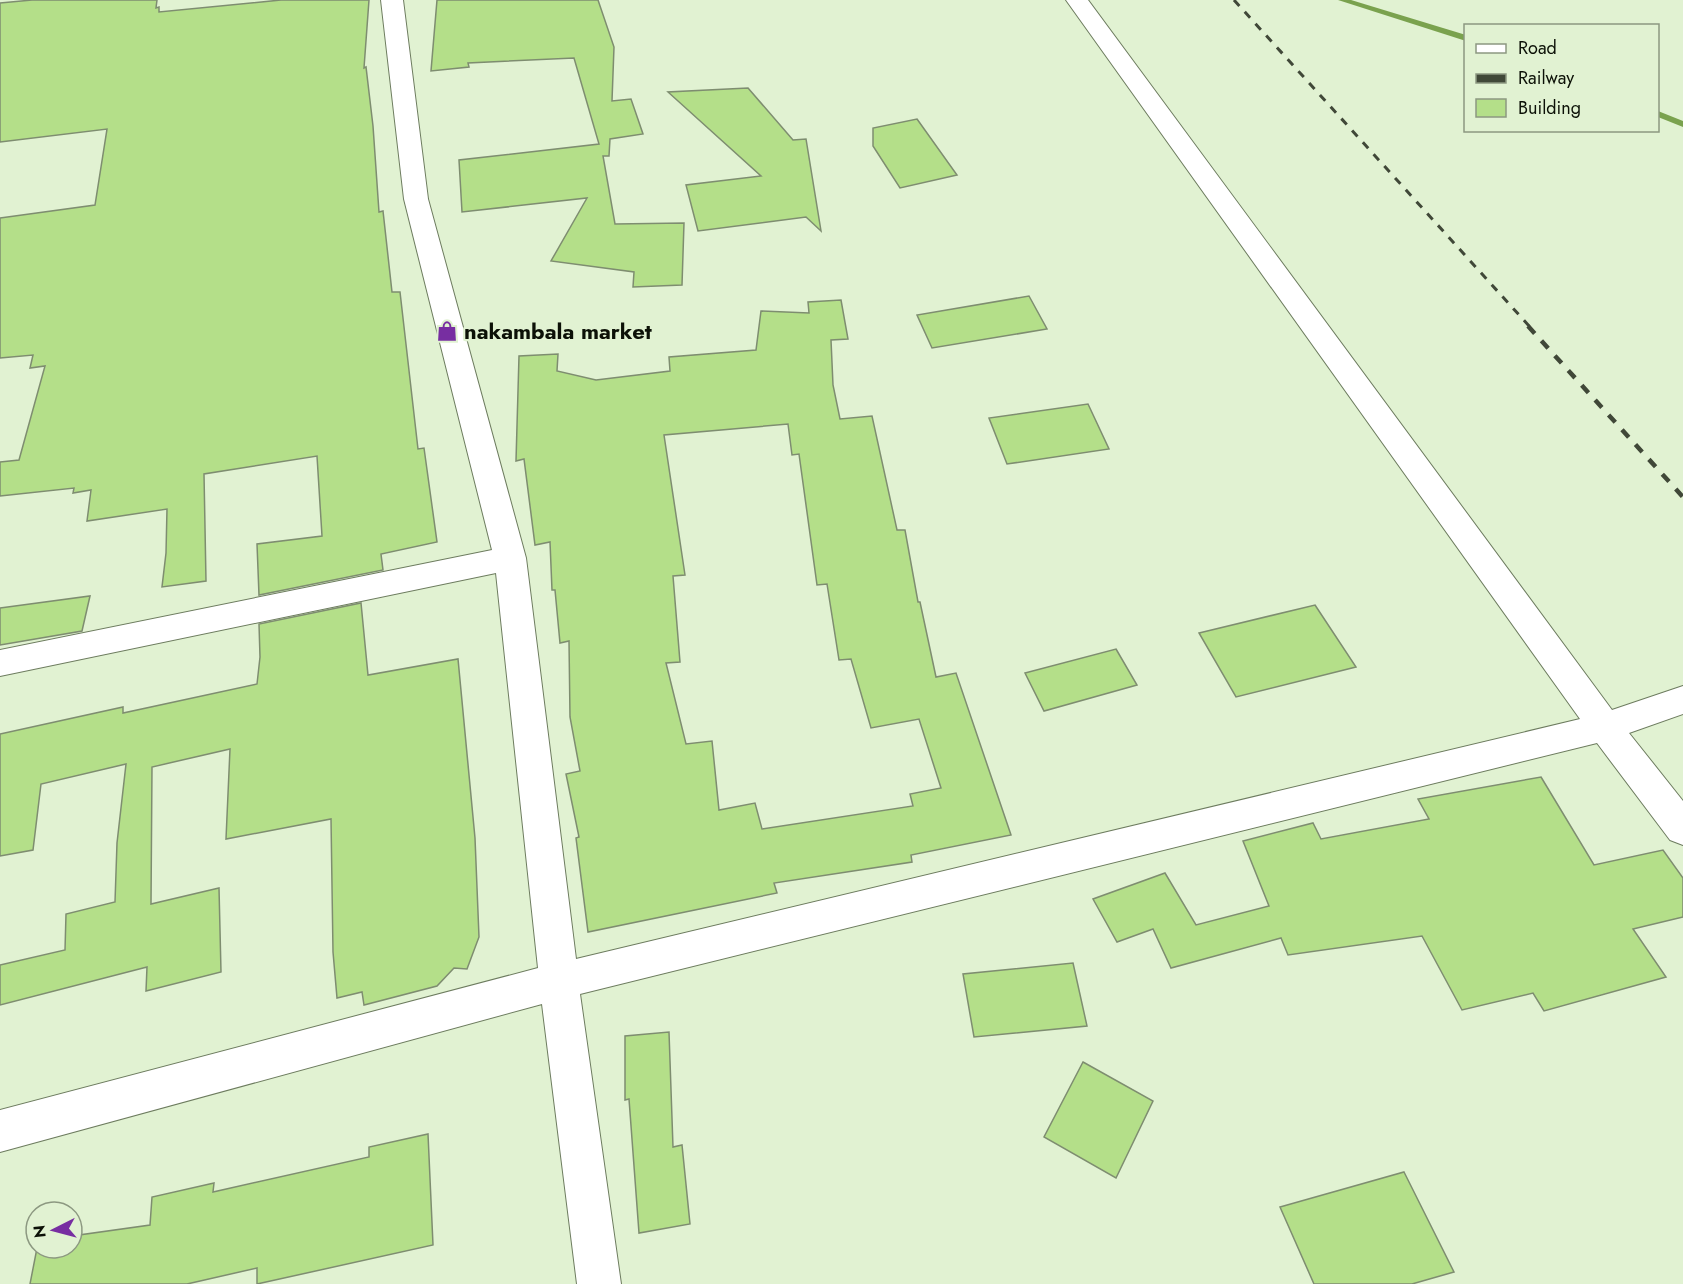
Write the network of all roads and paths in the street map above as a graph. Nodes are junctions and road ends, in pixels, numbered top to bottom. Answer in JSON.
{"nodes":[{"id":1,"x":392,"y":0,"type":"edge"},
{"id":2,"x":1077,"y":0,"type":"edge"},
{"id":3,"x":510,"y":558,"type":"junction"},
{"id":4,"x":0,"y":663,"type":"edge"},
{"id":5,"x":1683,"y":700,"type":"edge"},
{"id":6,"x":1605,"y":727,"type":"junction"},
{"id":7,"x":1683,"y":829,"type":"edge"},
{"id":8,"x":558,"y":981,"type":"junction"},
{"id":9,"x":0,"y":1131,"type":"edge"},
{"id":10,"x":599,"y":1284,"type":"edge"}],
"edges":[{"from":1,"to":3,"type":"street"},
{"from":2,"to":6,"type":"street"},
{"from":3,"to":4,"type":"street"},
{"from":3,"to":8,"type":"street"},
{"from":5,"to":6,"type":"street"},
{"from":6,"to":7,"type":"street"},
{"from":6,"to":8,"type":"street"},
{"from":8,"to":9,"type":"street"},
{"from":8,"to":10,"type":"street"}]}
